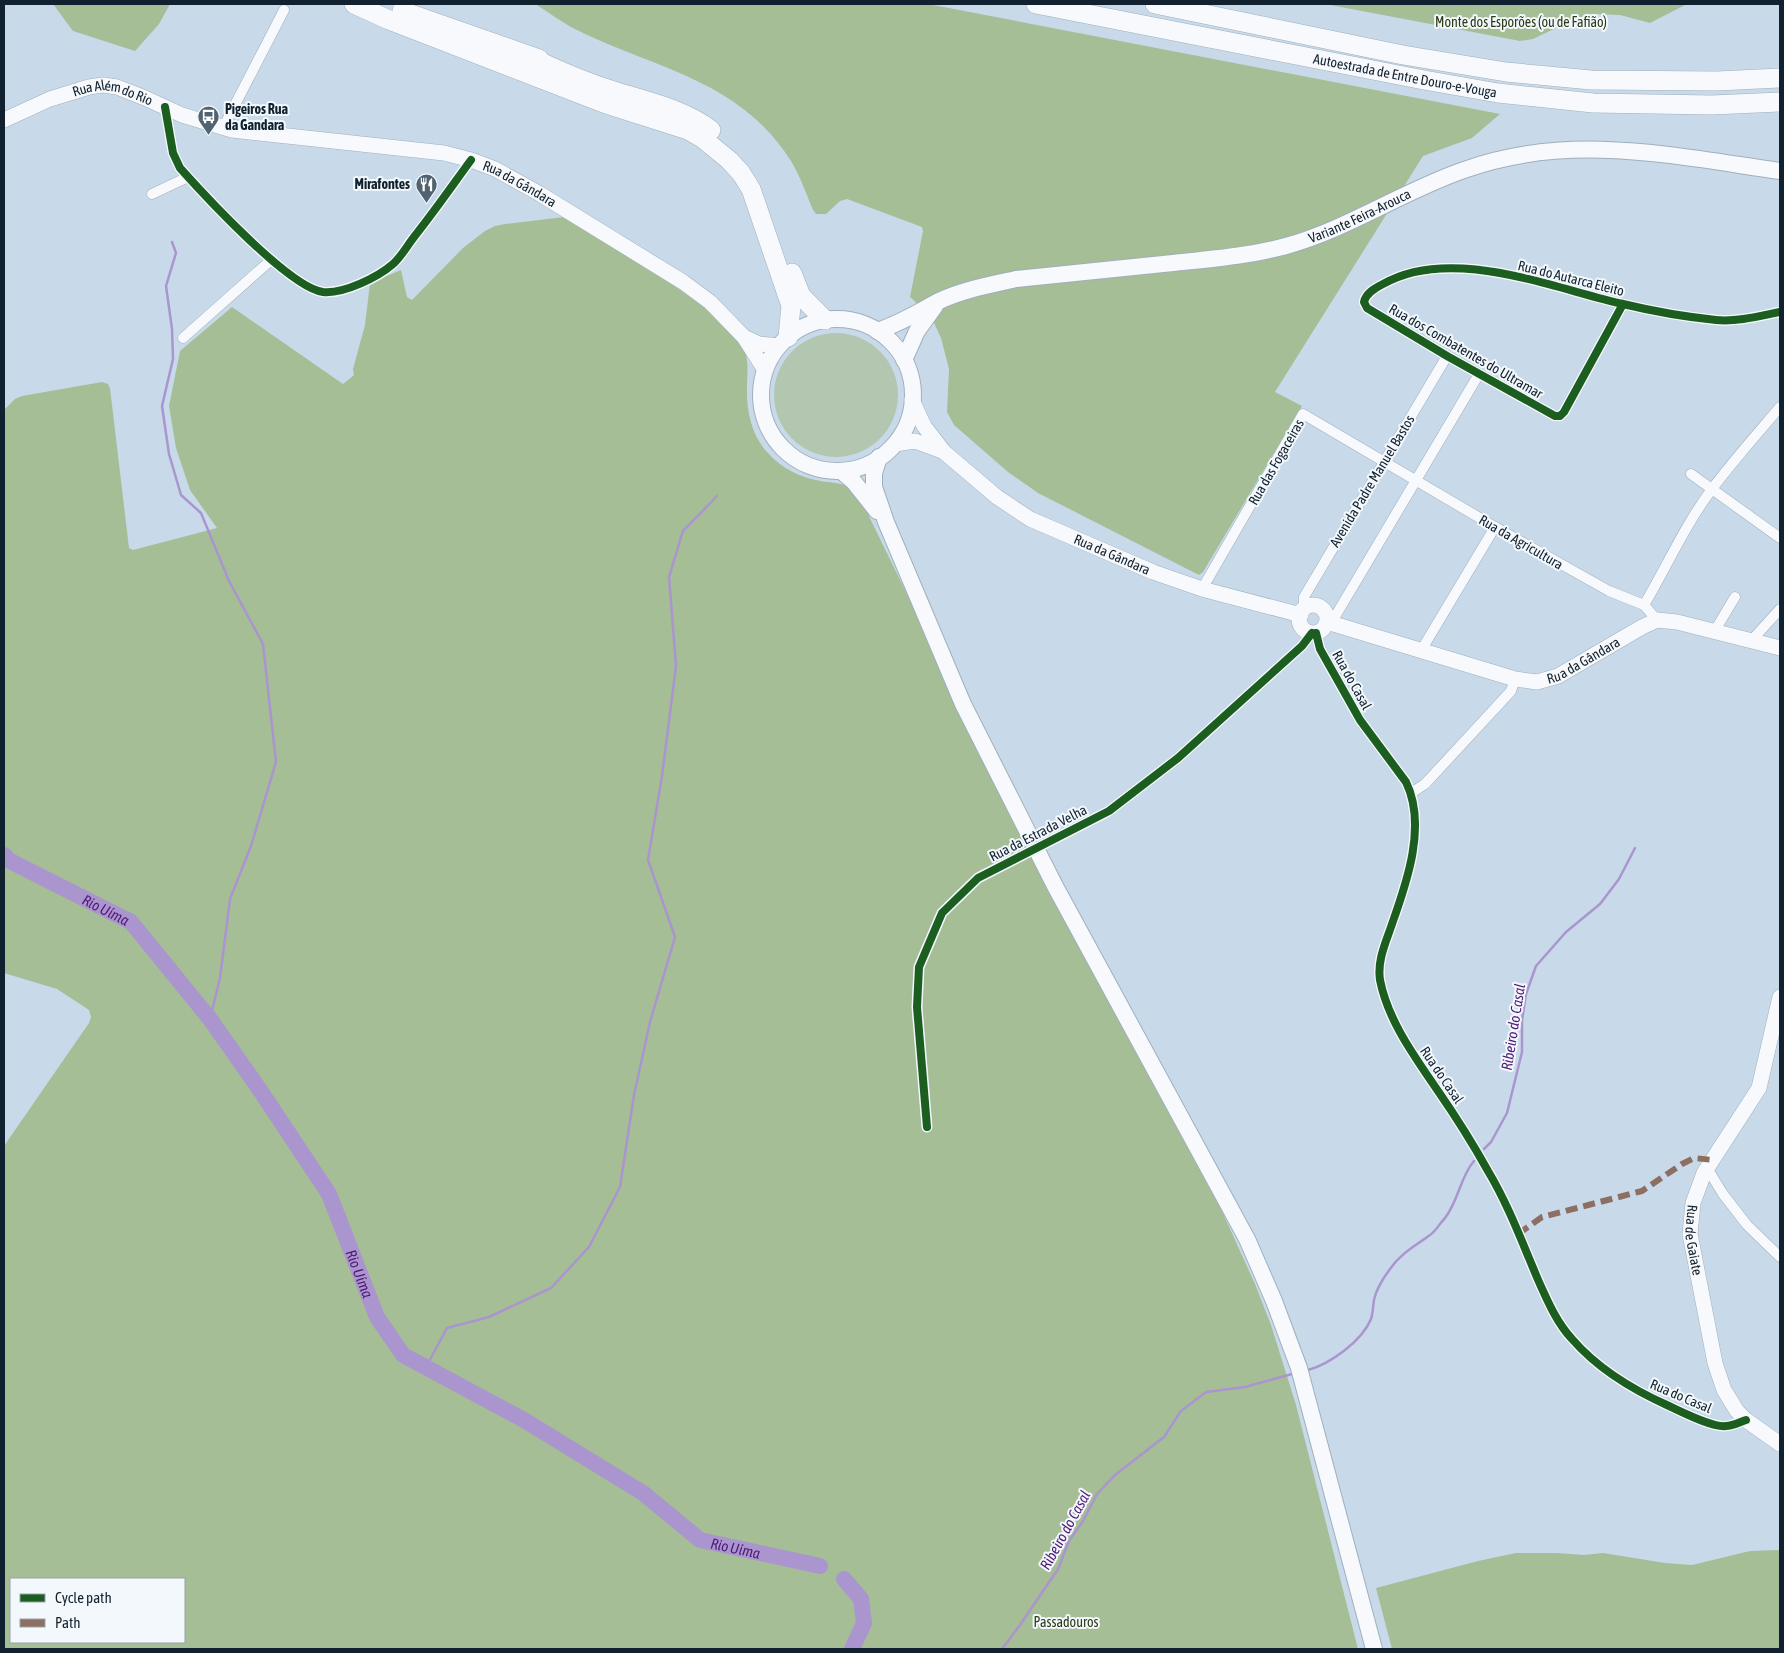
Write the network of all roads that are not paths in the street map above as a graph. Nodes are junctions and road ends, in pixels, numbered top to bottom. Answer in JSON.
{"nodes":[{"id":1,"x":354,"y":4,"type":"edge"},
{"id":2,"x":1036,"y":4,"type":"edge"},
{"id":3,"x":1155,"y":4,"type":"edge"},
{"id":4,"x":386,"y":5,"type":"edge"},
{"id":5,"x":284,"y":10,"type":"dead end"},
{"id":6,"x":524,"y":64,"type":"junction"},
{"id":7,"x":1780,"y":78,"type":"edge"},
{"id":8,"x":1780,"y":102,"type":"edge"},
{"id":9,"x":165,"y":107,"type":"junction"},
{"id":10,"x":643,"y":108,"type":"junction"},
{"id":11,"x":4,"y":120,"type":"edge"},
{"id":12,"x":222,"y":128,"type":"junction"},
{"id":13,"x":471,"y":160,"type":"junction"},
{"id":14,"x":1780,"y":171,"type":"edge"},
{"id":15,"x":188,"y":177,"type":"junction"},
{"id":16,"x":152,"y":194,"type":"dead end"},
{"id":17,"x":271,"y":260,"type":"junction"},
{"id":18,"x":938,"y":302,"type":"junction"},
{"id":19,"x":1364,"y":302,"type":"joint"},
{"id":20,"x":1623,"y":304,"type":"junction"},
{"id":21,"x":1780,"y":312,"type":"edge"},
{"id":22,"x":825,"y":320,"type":"junction"},
{"id":23,"x":877,"y":331,"type":"junction"},
{"id":24,"x":744,"y":337,"type":"junction"},
{"id":25,"x":183,"y":338,"type":"dead end"},
{"id":26,"x":783,"y":341,"type":"junction"},
{"id":27,"x":1447,"y":356,"type":"junction"},
{"id":28,"x":904,"y":360,"type":"junction"},
{"id":29,"x":765,"y":370,"type":"junction"},
{"id":30,"x":1479,"y":374,"type":"junction"},
{"id":31,"x":912,"y":400,"type":"junction"},
{"id":32,"x":1780,"y":407,"type":"edge"},
{"id":33,"x":894,"y":444,"type":"junction"},
{"id":34,"x":944,"y":452,"type":"junction"},
{"id":35,"x":880,"y":457,"type":"junction"},
{"id":36,"x":1384,"y":462,"type":"junction"},
{"id":37,"x":841,"y":471,"type":"junction"},
{"id":38,"x":1691,"y":474,"type":"dead end"},
{"id":39,"x":1415,"y":480,"type":"junction"},
{"id":40,"x":1711,"y":490,"type":"junction"},
{"id":41,"x":886,"y":522,"type":"junction"},
{"id":42,"x":1495,"y":527,"type":"junction"},
{"id":43,"x":1780,"y":538,"type":"edge"},
{"id":44,"x":1202,"y":589,"type":"junction"},
{"id":45,"x":1735,"y":597,"type":"dead end"},
{"id":46,"x":1644,"y":604,"type":"junction"},
{"id":47,"x":1780,"y":609,"type":"edge"},
{"id":48,"x":1302,"y":612,"type":"junction"},
{"id":49,"x":1327,"y":620,"type":"junction"},
{"id":50,"x":1658,"y":620,"type":"junction"},
{"id":51,"x":1714,"y":632,"type":"junction"},
{"id":52,"x":1314,"y":633,"type":"junction"},
{"id":53,"x":1751,"y":641,"type":"junction"},
{"id":54,"x":1780,"y":648,"type":"edge"},
{"id":55,"x":1422,"y":650,"type":"junction"},
{"id":56,"x":1515,"y":679,"type":"junction"},
{"id":57,"x":1412,"y":793,"type":"junction"},
{"id":58,"x":1780,"y":997,"type":"edge"},
{"id":59,"x":927,"y":1127,"type":"dead end"},
{"id":60,"x":1707,"y":1168,"type":"junction"},
{"id":61,"x":1780,"y":1257,"type":"edge"},
{"id":62,"x":1746,"y":1420,"type":"junction"},
{"id":63,"x":1780,"y":1444,"type":"edge"},
{"id":64,"x":1374,"y":1649,"type":"edge"}],
"edges":[{"from":1,"to":6,"type":"highway"},
{"from":2,"to":8,"type":"highway","name":"Autoestrada de Entre Douro-e-Vouga"},
{"from":3,"to":7,"type":"highway","name":"Autoestrada de Entre Douro-e-Vouga"},
{"from":4,"to":6,"type":"highway"},
{"from":5,"to":12,"type":"street"},
{"from":6,"to":10,"type":"highway"},
{"from":9,"to":11,"type":"main road","name":"Rua Além do Rio"},
{"from":9,"to":12,"type":"main road","name":"Rua Além do Rio"},
{"from":9,"to":15,"type":"street"},
{"from":10,"to":22,"type":"highway"},
{"from":10,"to":26,"type":"highway"},
{"from":12,"to":13,"type":"main road","name":"Rua da Gândara"},
{"from":13,"to":17,"type":"street"},
{"from":13,"to":24,"type":"main road","name":"Rua da Gândara"},
{"from":14,"to":18,"type":"main road","name":"Variante Feira-Arouca"},
{"from":15,"to":16,"type":"street"},
{"from":15,"to":17,"type":"street"},
{"from":17,"to":25,"type":"street"},
{"from":18,"to":23,"type":"main road","name":"Variante Feira-Arouca"},
{"from":18,"to":28,"type":"main road"},
{"from":19,"to":20,"type":"street","name":"Rua do Autarca Eleito"},
{"from":19,"to":27,"type":"street","name":"Rua dos Combatentes do Ultramar"},
{"from":20,"to":21,"type":"street","name":"Rua do Autarca Eleito"},
{"from":20,"to":30,"type":"street","name":"Rua dos Combatentes do Ultramar"},
{"from":22,"to":23,"type":"main road"},
{"from":22,"to":26,"type":"main road"},
{"from":23,"to":28,"type":"main road"},
{"from":24,"to":26,"type":"main road","name":"Rua da Gândara"},
{"from":24,"to":29,"type":"main road","name":"Rua da Gândara"},
{"from":26,"to":29,"type":"main road"},
{"from":27,"to":30,"type":"street","name":"Rua dos Combatentes do Ultramar"},
{"from":27,"to":36,"type":"street","name":"Avenida Padre Manuel Bastos"},
{"from":28,"to":31,"type":"main road"},
{"from":29,"to":37,"type":"main road"},
{"from":30,"to":39,"type":"street"},
{"from":31,"to":33,"type":"main road"},
{"from":31,"to":34,"type":"main road","name":"Rua da Gândara"},
{"from":32,"to":40,"type":"street"},
{"from":33,"to":34,"type":"main road","name":"Rua da Gândara"},
{"from":33,"to":35,"type":"main road"},
{"from":34,"to":44,"type":"main road","name":"Rua da Gândara"},
{"from":35,"to":37,"type":"main road"},
{"from":35,"to":41,"type":"main road"},
{"from":36,"to":39,"type":"street","name":"Rua da Agricultura"},
{"from":36,"to":44,"type":"street","name":"Rua das Fogaceiras"},
{"from":36,"to":48,"type":"street","name":"Avenida Padre Manuel Bastos"},
{"from":37,"to":41,"type":"main road"},
{"from":38,"to":40,"type":"street"},
{"from":39,"to":42,"type":"street","name":"Rua da Agricultura"},
{"from":39,"to":49,"type":"street"},
{"from":40,"to":43,"type":"street"},
{"from":40,"to":46,"type":"street"},
{"from":41,"to":64,"type":"main road"},
{"from":42,"to":46,"type":"street","name":"Rua da Agricultura"},
{"from":42,"to":55,"type":"street"},
{"from":44,"to":48,"type":"main road","name":"Rua da Gândara"},
{"from":45,"to":51,"type":"street"},
{"from":46,"to":50,"type":"street","name":"Rua da Agricultura"},
{"from":47,"to":53,"type":"street"},
{"from":48,"to":49,"type":"main road","name":"Rua da Gândara"},
{"from":48,"to":52,"type":"main road"},
{"from":49,"to":52,"type":"main road"},
{"from":49,"to":55,"type":"main road","name":"Rua da Gândara"},
{"from":50,"to":51,"type":"main road"},
{"from":50,"to":56,"type":"main road","name":"Rua da Gândara"},
{"from":51,"to":53,"type":"main road"},
{"from":52,"to":57,"type":"street","name":"Rua do Casal"},
{"from":52,"to":59,"type":"street","name":"Rua da Estrada Velha","bridge":true},
{"from":53,"to":54,"type":"main road"},
{"from":55,"to":56,"type":"main road","name":"Rua da Gândara"},
{"from":56,"to":57,"type":"street"},
{"from":57,"to":62,"type":"street","name":"Rua do Casal"},
{"from":58,"to":60,"type":"main road","name":"Rua de Gaiate"},
{"from":60,"to":61,"type":"street"},
{"from":60,"to":62,"type":"main road","name":"Rua de Gaiate"},
{"from":62,"to":63,"type":"main road","name":"Rua de Gaiate"}]}
